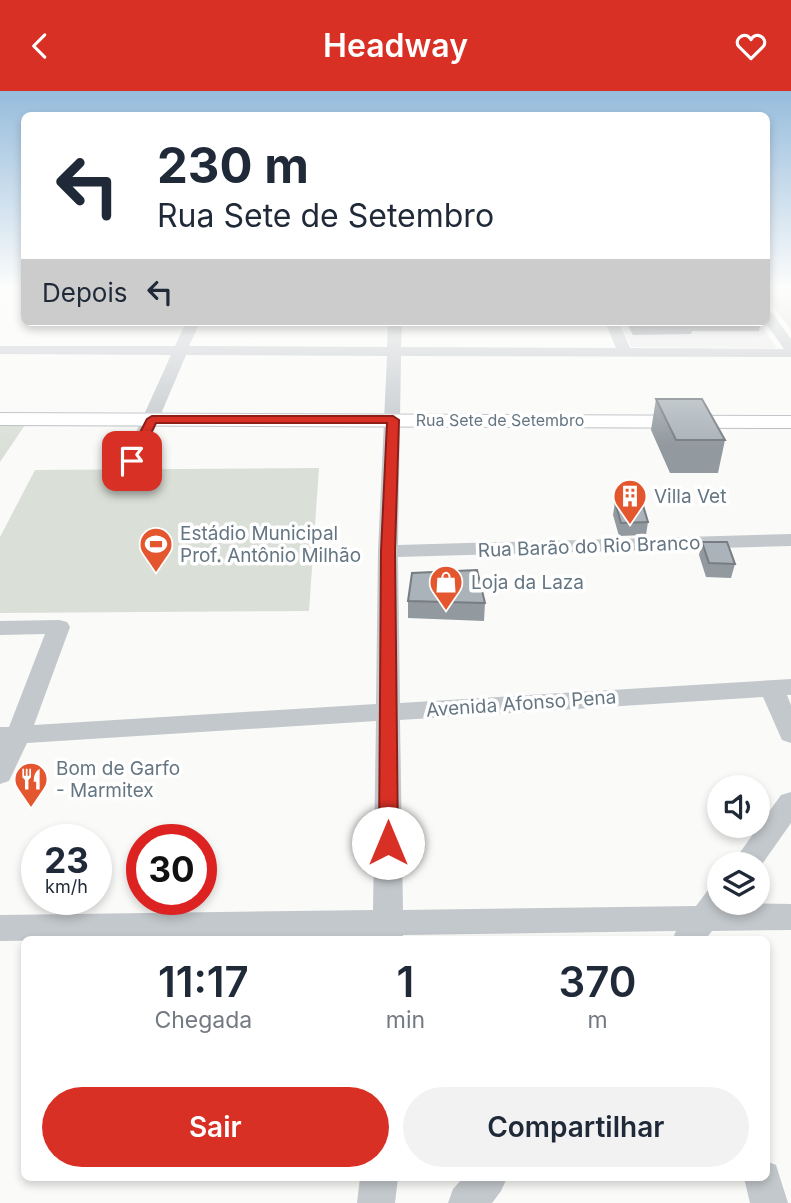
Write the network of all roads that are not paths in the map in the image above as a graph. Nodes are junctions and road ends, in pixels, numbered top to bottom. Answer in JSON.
{"nodes":[{"id":1,"x":184,"y":341,"type":"edge"},
{"id":2,"x":396,"y":341,"type":"edge"},
{"id":3,"x":620,"y":341,"type":"edge"},
{"id":4,"x":0,"y":349,"type":"edge"},
{"id":5,"x":180,"y":349,"type":"junction"},
{"id":6,"x":396,"y":351,"type":"junction"},
{"id":7,"x":791,"y":351,"type":"edge"},
{"id":8,"x":625,"y":353,"type":"junction"},
{"id":9,"x":0,"y":419,"type":"edge"},
{"id":10,"x":152,"y":419,"type":"junction"},
{"id":11,"x":393,"y":420,"type":"junction"},
{"id":12,"x":791,"y":422,"type":"edge"},
{"id":13,"x":132,"y":461,"type":"dead end"},
{"id":14,"x":791,"y":540,"type":"edge"},
{"id":15,"x":388,"y":551,"type":"junction"},
{"id":16,"x":0,"y":628,"type":"edge"},
{"id":17,"x":781,"y":687,"type":"edge"},
{"id":18,"x":389,"y":712,"type":"junction"},
{"id":19,"x":791,"y":734,"type":"edge"},
{"id":20,"x":9,"y":736,"type":"edge"},
{"id":21,"x":0,"y":774,"type":"edge"},
{"id":22,"x":791,"y":802,"type":"edge"},
{"id":23,"x":754,"y":852,"type":"edge"},
{"id":24,"x":791,"y":917,"type":"edge"},
{"id":25,"x":705,"y":925,"type":"edge"},
{"id":26,"x":0,"y":928,"type":"edge"},
{"id":27,"x":388,"y":931,"type":"edge"},
{"id":28,"x":379,"y":1181,"type":"edge"},
{"id":29,"x":485,"y":1181,"type":"edge"},
{"id":30,"x":764,"y":1181,"type":"edge"},
{"id":31,"x":376,"y":1203,"type":"edge"},
{"id":32,"x":467,"y":1203,"type":"edge"},
{"id":33,"x":769,"y":1203,"type":"edge"}],
"edges":[{"from":1,"to":5,"type":"street"},
{"from":2,"to":6,"type":"street"},
{"from":3,"to":8,"type":"street"},
{"from":4,"to":5,"type":"street"},
{"from":5,"to":6,"type":"street"},
{"from":5,"to":10,"type":"street"},
{"from":6,"to":8,"type":"street"},
{"from":6,"to":11,"type":"street"},
{"from":7,"to":8,"type":"street"},
{"from":9,"to":10,"type":"main road","name":"Rua Sete de Setembro"},
{"from":10,"to":11,"type":"main road","name":"Rua Sete de Setembro"},
{"from":10,"to":13,"type":"street"},
{"from":11,"to":12,"type":"main road","name":"Rua Sete de Setembro"},
{"from":11,"to":15,"type":"street"},
{"from":14,"to":15,"type":"street","name":"Rua Barão do Rio Branco"},
{"from":15,"to":18,"type":"street"},
{"from":16,"to":20,"type":"street"},
{"from":17,"to":18,"type":"street","name":"Avenida Afonso Pena"},
{"from":17,"to":19,"type":"street"},
{"from":18,"to":20,"type":"street","name":"Avenida Afonso Pena"},
{"from":18,"to":27,"type":"street"},
{"from":20,"to":21,"type":"street"},
{"from":22,"to":23,"type":"street"},
{"from":24,"to":25,"type":"street"},
{"from":25,"to":27,"type":"street"},
{"from":26,"to":27,"type":"street"},
{"from":28,"to":31,"type":"street"},
{"from":29,"to":32,"type":"street"},
{"from":30,"to":33,"type":"street"}]}
